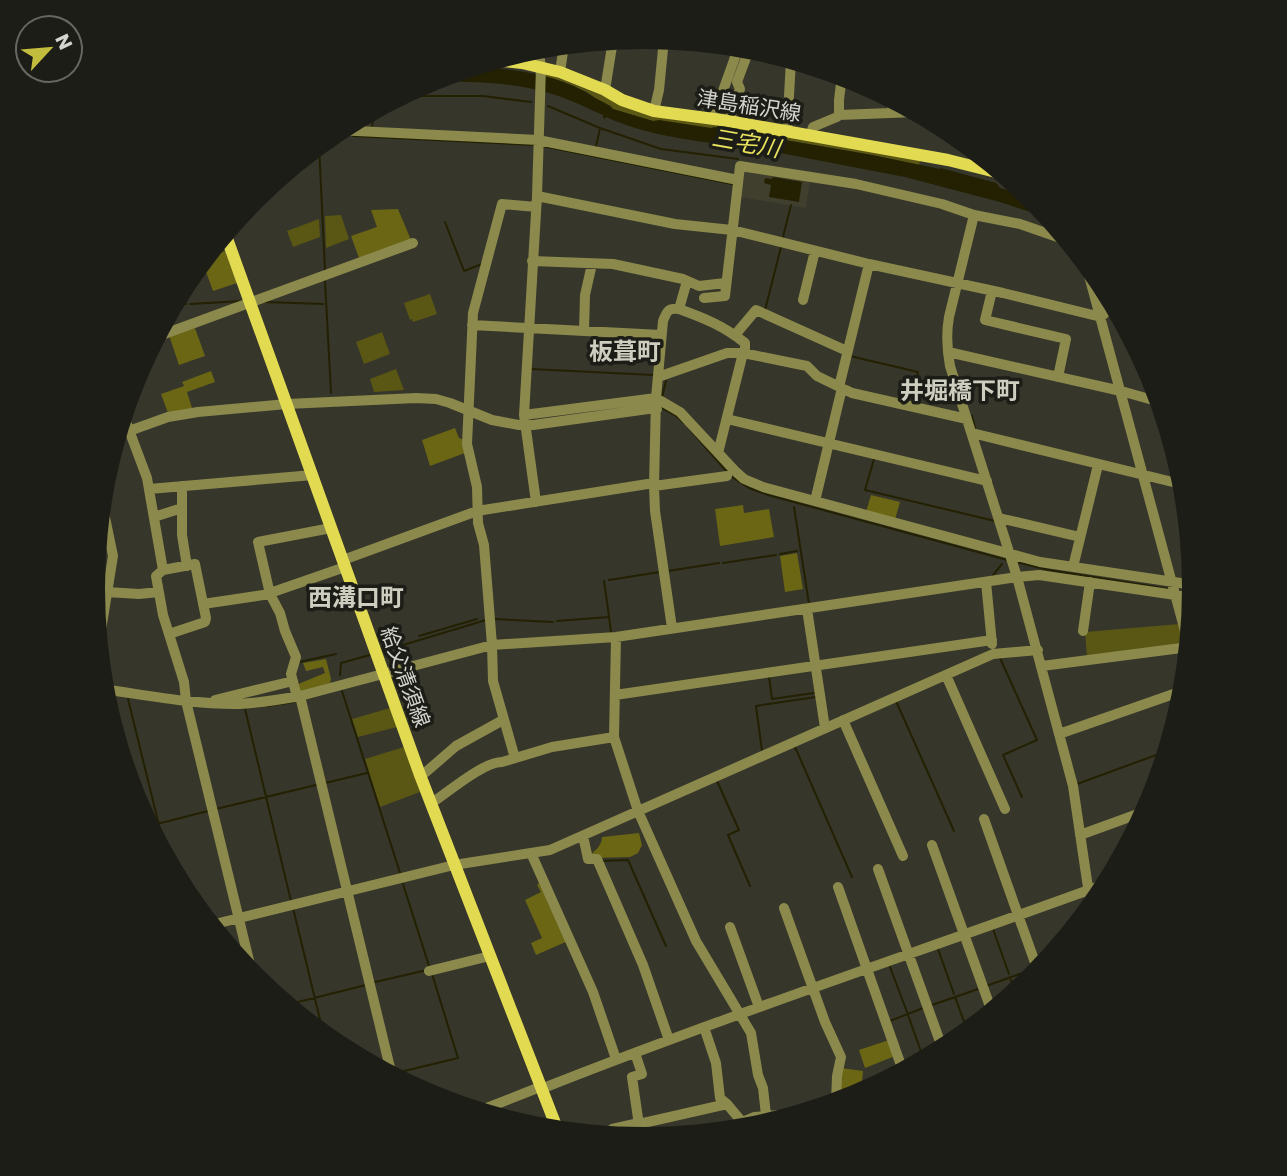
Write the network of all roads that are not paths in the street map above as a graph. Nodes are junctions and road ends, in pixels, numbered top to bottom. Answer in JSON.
{"nodes":[{"id":1,"x":611,"y":50,"type":"edge"},
{"id":2,"x":663,"y":50,"type":"edge"},
{"id":3,"x":562,"y":56,"type":"edge"},
{"id":4,"x":735,"y":57,"type":"edge"},
{"id":5,"x":539,"y":59,"type":"edge"},
{"id":6,"x":746,"y":59,"type":"edge"},
{"id":7,"x":515,"y":64,"type":"edge"},
{"id":8,"x":540,"y":69,"type":"junction"},
{"id":9,"x":790,"y":69,"type":"edge"},
{"id":10,"x":559,"y":72,"type":"junction"},
{"id":11,"x":841,"y":87,"type":"edge"},
{"id":12,"x":605,"y":90,"type":"junction"},
{"id":13,"x":654,"y":111,"type":"junction"},
{"id":14,"x":892,"y":112,"type":"joint"},
{"id":15,"x":896,"y":112,"type":"edge"},
{"id":16,"x":839,"y":115,"type":"junction"},
{"id":17,"x":713,"y":119,"type":"junction"},
{"id":18,"x":729,"y":121,"type":"junction"},
{"id":19,"x":358,"y":131,"type":"edge"},
{"id":20,"x":787,"y":132,"type":"junction"},
{"id":21,"x":810,"y":136,"type":"junction"},
{"id":22,"x":538,"y":143,"type":"junction"},
{"id":23,"x":977,"y":164,"type":"edge"},
{"id":24,"x":738,"y":180,"type":"junction"},
{"id":25,"x":536,"y":201,"type":"junction"},
{"id":26,"x":974,"y":215,"type":"junction"},
{"id":27,"x":732,"y":230,"type":"junction"},
{"id":28,"x":1050,"y":234,"type":"edge"},
{"id":29,"x":413,"y":243,"type":"dead end"},
{"id":30,"x":229,"y":244,"type":"edge"},
{"id":31,"x":815,"y":251,"type":"junction"},
{"id":32,"x":532,"y":261,"type":"junction"},
{"id":33,"x":592,"y":264,"type":"junction"},
{"id":34,"x":869,"y":264,"type":"junction"},
{"id":35,"x":687,"y":281,"type":"junction"},
{"id":36,"x":725,"y":283,"type":"junction"},
{"id":37,"x":957,"y":283,"type":"junction"},
{"id":38,"x":704,"y":285,"type":"junction"},
{"id":39,"x":992,"y":291,"type":"junction"},
{"id":40,"x":704,"y":298,"type":"junction"},
{"id":41,"x":1098,"y":298,"type":"edge"},
{"id":42,"x":803,"y":300,"type":"dead end"},
{"id":43,"x":251,"y":303,"type":"junction"},
{"id":44,"x":679,"y":309,"type":"junction"},
{"id":45,"x":1105,"y":311,"type":"edge"},
{"id":46,"x":1101,"y":317,"type":"junction"},
{"id":47,"x":702,"y":319,"type":"junction"},
{"id":48,"x":472,"y":325,"type":"junction"},
{"id":49,"x":528,"y":328,"type":"junction"},
{"id":50,"x":583,"y":331,"type":"junction"},
{"id":51,"x":169,"y":332,"type":"edge"},
{"id":52,"x":661,"y":335,"type":"junction"},
{"id":53,"x":735,"y":335,"type":"junction"},
{"id":54,"x":847,"y":352,"type":"junction"},
{"id":55,"x":948,"y":352,"type":"junction"},
{"id":56,"x":744,"y":353,"type":"junction"},
{"id":57,"x":658,"y":377,"type":"junction"},
{"id":58,"x":1058,"y":377,"type":"junction"},
{"id":59,"x":840,"y":387,"type":"junction"},
{"id":60,"x":1121,"y":391,"type":"junction"},
{"id":61,"x":1147,"y":398,"type":"edge"},
{"id":62,"x":287,"y":404,"type":"junction"},
{"id":63,"x":656,"y":405,"type":"junction"},
{"id":64,"x":468,"y":408,"type":"junction"},
{"id":65,"x":727,"y":419,"type":"junction"},
{"id":66,"x":967,"y":419,"type":"junction"},
{"id":67,"x":524,"y":420,"type":"junction"},
{"id":68,"x":131,"y":423,"type":"edge"},
{"id":69,"x":128,"y":431,"type":"edge"},
{"id":70,"x":973,"y":436,"type":"junction"},
{"id":71,"x":828,"y":444,"type":"junction"},
{"id":72,"x":718,"y":453,"type":"junction"},
{"id":73,"x":1057,"y":457,"type":"junction"},
{"id":74,"x":1097,"y":469,"type":"junction"},
{"id":75,"x":313,"y":475,"type":"junction"},
{"id":76,"x":727,"y":476,"type":"dead end"},
{"id":77,"x":1144,"y":478,"type":"junction"},
{"id":78,"x":987,"y":481,"type":"junction"},
{"id":79,"x":1172,"y":483,"type":"edge"},
{"id":80,"x":654,"y":485,"type":"junction"},
{"id":81,"x":182,"y":486,"type":"junction"},
{"id":82,"x":149,"y":489,"type":"junction"},
{"id":83,"x":815,"y":501,"type":"junction"},
{"id":84,"x":536,"y":502,"type":"junction"},
{"id":85,"x":182,"y":508,"type":"junction"},
{"id":86,"x":477,"y":511,"type":"junction"},
{"id":87,"x":153,"y":516,"type":"junction"},
{"id":88,"x":999,"y":517,"type":"junction"},
{"id":89,"x":331,"y":528,"type":"junction"},
{"id":90,"x":108,"y":531,"type":"edge"},
{"id":91,"x":1080,"y":537,"type":"junction"},
{"id":92,"x":1012,"y":559,"type":"junction"},
{"id":93,"x":344,"y":564,"type":"junction"},
{"id":94,"x":187,"y":566,"type":"junction"},
{"id":95,"x":1073,"y":567,"type":"junction"},
{"id":96,"x":163,"y":570,"type":"junction"},
{"id":97,"x":1017,"y":577,"type":"junction"},
{"id":98,"x":986,"y":582,"type":"junction"},
{"id":99,"x":1090,"y":582,"type":"junction"},
{"id":100,"x":1174,"y":589,"type":"junction"},
{"id":101,"x":1182,"y":589,"type":"edge"},
{"id":102,"x":107,"y":592,"type":"junction"},
{"id":103,"x":159,"y":592,"type":"junction"},
{"id":104,"x":270,"y":594,"type":"junction"},
{"id":105,"x":105,"y":602,"type":"edge"},
{"id":106,"x":203,"y":604,"type":"junction"},
{"id":107,"x":807,"y":608,"type":"junction"},
{"id":108,"x":1181,"y":617,"type":"edge"},
{"id":109,"x":672,"y":628,"type":"junction"},
{"id":110,"x":1083,"y":631,"type":"dead end"},
{"id":111,"x":169,"y":634,"type":"junction"},
{"id":112,"x":616,"y":637,"type":"junction"},
{"id":113,"x":992,"y":640,"type":"junction"},
{"id":114,"x":492,"y":645,"type":"junction"},
{"id":115,"x":1179,"y":648,"type":"edge"},
{"id":116,"x":1038,"y":650,"type":"junction"},
{"id":117,"x":993,"y":654,"type":"junction"},
{"id":118,"x":816,"y":665,"type":"junction"},
{"id":119,"x":1042,"y":666,"type":"junction"},
{"id":120,"x":384,"y":674,"type":"junction"},
{"id":121,"x":946,"y":675,"type":"junction"},
{"id":122,"x":293,"y":681,"type":"junction"},
{"id":123,"x":115,"y":691,"type":"edge"},
{"id":124,"x":615,"y":695,"type":"junction"},
{"id":125,"x":1172,"y":695,"type":"edge"},
{"id":126,"x":298,"y":696,"type":"junction"},
{"id":127,"x":186,"y":701,"type":"junction"},
{"id":128,"x":208,"y":703,"type":"junction"},
{"id":129,"x":503,"y":720,"type":"junction"},
{"id":130,"x":843,"y":720,"type":"junction"},
{"id":131,"x":825,"y":728,"type":"junction"},
{"id":132,"x":1059,"y":734,"type":"junction"},
{"id":133,"x":614,"y":737,"type":"junction"},
{"id":134,"x":515,"y":758,"type":"junction"},
{"id":135,"x":420,"y":775,"type":"junction"},
{"id":136,"x":430,"y":802,"type":"junction"},
{"id":137,"x":1005,"y":808,"type":"dead end"},
{"id":138,"x":638,"y":811,"type":"junction"},
{"id":139,"x":1131,"y":816,"type":"edge"},
{"id":140,"x":984,"y":819,"type":"dead end"},
{"id":141,"x":1080,"y":835,"type":"junction"},
{"id":142,"x":583,"y":836,"type":"junction"},
{"id":143,"x":932,"y":845,"type":"dead end"},
{"id":144,"x":531,"y":853,"type":"junction"},
{"id":145,"x":903,"y":856,"type":"dead end"},
{"id":146,"x":454,"y":865,"type":"junction"},
{"id":147,"x":878,"y":869,"type":"dead end"},
{"id":148,"x":838,"y":887,"type":"dead end"},
{"id":149,"x":1088,"y":890,"type":"joint"},
{"id":150,"x":347,"y":891,"type":"junction"},
{"id":151,"x":784,"y":908,"type":"dead end"},
{"id":152,"x":1018,"y":915,"type":"junction"},
{"id":153,"x":238,"y":918,"type":"junction"},
{"id":154,"x":221,"y":922,"type":"edge"},
{"id":155,"x":730,"y":927,"type":"dead end"},
{"id":156,"x":964,"y":934,"type":"junction"},
{"id":157,"x":247,"y":953,"type":"edge"},
{"id":158,"x":908,"y":954,"type":"junction"},
{"id":159,"x":490,"y":956,"type":"junction"},
{"id":160,"x":1034,"y":959,"type":"edge"},
{"id":161,"x":867,"y":969,"type":"junction"},
{"id":162,"x":429,"y":971,"type":"dead end"},
{"id":163,"x":813,"y":988,"type":"junction"},
{"id":164,"x":988,"y":1002,"type":"edge"},
{"id":165,"x":759,"y":1007,"type":"junction"},
{"id":166,"x":740,"y":1014,"type":"junction"},
{"id":167,"x":704,"y":1027,"type":"junction"},
{"id":168,"x":939,"y":1039,"type":"edge"},
{"id":169,"x":669,"y":1040,"type":"junction"},
{"id":170,"x":635,"y":1053,"type":"junction"},
{"id":171,"x":616,"y":1059,"type":"junction"},
{"id":172,"x":900,"y":1062,"type":"edge"},
{"id":173,"x":389,"y":1063,"type":"edge"},
{"id":174,"x":541,"y":1088,"type":"junction"},
{"id":175,"x":838,"y":1091,"type":"edge"},
{"id":176,"x":727,"y":1104,"type":"junction"},
{"id":177,"x":494,"y":1106,"type":"edge"},
{"id":178,"x":766,"y":1113,"type":"edge"},
{"id":179,"x":553,"y":1119,"type":"edge"},
{"id":180,"x":737,"y":1119,"type":"edge"},
{"id":181,"x":639,"y":1123,"type":"junction"},
{"id":182,"x":624,"y":1126,"type":"edge"},
{"id":183,"x":639,"y":1127,"type":"edge"}],
"edges":[{"from":1,"to":12,"type":"street"},
{"from":2,"to":13,"type":"street"},
{"from":3,"to":10,"type":"street"},
{"from":4,"to":17,"type":"street"},
{"from":5,"to":8,"type":"street"},
{"from":6,"to":18,"type":"street"},
{"from":7,"to":8,"type":"main road","name":"津島稲沢線"},
{"from":8,"to":10,"type":"main road","name":"津島稲沢線"},
{"from":8,"to":22,"type":"street"},
{"from":9,"to":20,"type":"street"},
{"from":10,"to":12,"type":"main road","name":"津島稲沢線"},
{"from":11,"to":16,"type":"street"},
{"from":12,"to":13,"type":"main road","name":"津島稲沢線"},
{"from":13,"to":17,"type":"main road","name":"津島稲沢線"},
{"from":14,"to":15,"type":"street"},
{"from":14,"to":16,"type":"street"},
{"from":16,"to":21,"type":"street"},
{"from":17,"to":18,"type":"main road","name":"津島稲沢線"},
{"from":18,"to":20,"type":"main road","name":"津島稲沢線"},
{"from":19,"to":22,"type":"street"},
{"from":20,"to":21,"type":"main road","name":"津島稲沢線"},
{"from":21,"to":23,"type":"main road","name":"津島稲沢線"},
{"from":22,"to":24,"type":"street"},
{"from":22,"to":25,"type":"street"},
{"from":24,"to":26,"type":"street"},
{"from":24,"to":27,"type":"street"},
{"from":25,"to":27,"type":"street"},
{"from":25,"to":32,"type":"street"},
{"from":25,"to":48,"type":"street"},
{"from":26,"to":28,"type":"street"},
{"from":26,"to":37,"type":"street"},
{"from":27,"to":31,"type":"street"},
{"from":27,"to":36,"type":"street"},
{"from":29,"to":43,"type":"street"},
{"from":30,"to":43,"type":"main road","name":"給父清須線"},
{"from":31,"to":34,"type":"street"},
{"from":31,"to":42,"type":"street"},
{"from":32,"to":33,"type":"street"},
{"from":32,"to":49,"type":"street"},
{"from":33,"to":35,"type":"street"},
{"from":33,"to":50,"type":"street"},
{"from":34,"to":37,"type":"street"},
{"from":34,"to":54,"type":"street"},
{"from":35,"to":38,"type":"street"},
{"from":35,"to":44,"type":"street"},
{"from":36,"to":38,"type":"street"},
{"from":36,"to":40,"type":"street"},
{"from":37,"to":39,"type":"street"},
{"from":37,"to":55,"type":"street"},
{"from":38,"to":40,"type":"street"},
{"from":39,"to":46,"type":"street"},
{"from":39,"to":58,"type":"street"},
{"from":40,"to":47,"type":"street"},
{"from":41,"to":46,"type":"street"},
{"from":43,"to":51,"type":"street"},
{"from":43,"to":62,"type":"main road","name":"給父清須線"},
{"from":44,"to":47,"type":"street"},
{"from":44,"to":52,"type":"street"},
{"from":45,"to":46,"type":"street"},
{"from":46,"to":60,"type":"street"},
{"from":47,"to":53,"type":"street"},
{"from":48,"to":49,"type":"street"},
{"from":48,"to":64,"type":"street"},
{"from":49,"to":50,"type":"street"},
{"from":49,"to":67,"type":"street"},
{"from":50,"to":52,"type":"street"},
{"from":52,"to":57,"type":"street"},
{"from":53,"to":54,"type":"street"},
{"from":53,"to":56,"type":"street"},
{"from":54,"to":59,"type":"street"},
{"from":55,"to":58,"type":"street"},
{"from":55,"to":66,"type":"street"},
{"from":56,"to":57,"type":"street"},
{"from":56,"to":59,"type":"street"},
{"from":56,"to":65,"type":"street"},
{"from":57,"to":63,"type":"street"},
{"from":58,"to":60,"type":"street"},
{"from":59,"to":66,"type":"street"},
{"from":59,"to":71,"type":"street"},
{"from":60,"to":61,"type":"street"},
{"from":60,"to":77,"type":"street"},
{"from":62,"to":64,"type":"street"},
{"from":62,"to":68,"type":"street"},
{"from":62,"to":75,"type":"main road","name":"給父清須線"},
{"from":63,"to":67,"type":"street"},
{"from":63,"to":72,"type":"street"},
{"from":63,"to":80,"type":"street"},
{"from":64,"to":67,"type":"street"},
{"from":64,"to":86,"type":"street"},
{"from":65,"to":71,"type":"street"},
{"from":65,"to":72,"type":"street"},
{"from":66,"to":70,"type":"street"},
{"from":67,"to":84,"type":"street"},
{"from":69,"to":82,"type":"street"},
{"from":70,"to":73,"type":"street"},
{"from":70,"to":78,"type":"street"},
{"from":71,"to":78,"type":"street"},
{"from":71,"to":83,"type":"street"},
{"from":72,"to":83,"type":"street"},
{"from":73,"to":74,"type":"street"},
{"from":73,"to":77,"type":"street"},
{"from":74,"to":77,"type":"street"},
{"from":74,"to":91,"type":"street"},
{"from":75,"to":81,"type":"street"},
{"from":75,"to":89,"type":"main road","name":"給父清須線"},
{"from":76,"to":80,"type":"street"},
{"from":77,"to":79,"type":"street"},
{"from":77,"to":100,"type":"street"},
{"from":78,"to":88,"type":"street"},
{"from":80,"to":84,"type":"street"},
{"from":80,"to":109,"type":"street"},
{"from":81,"to":82,"type":"street"},
{"from":81,"to":85,"type":"street"},
{"from":82,"to":87,"type":"street"},
{"from":83,"to":92,"type":"street"},
{"from":84,"to":86,"type":"street"},
{"from":85,"to":87,"type":"street"},
{"from":85,"to":94,"type":"street"},
{"from":86,"to":93,"type":"street"},
{"from":86,"to":114,"type":"street"},
{"from":87,"to":96,"type":"street"},
{"from":88,"to":91,"type":"street"},
{"from":88,"to":92,"type":"street"},
{"from":89,"to":93,"type":"main road","name":"給父清須線"},
{"from":89,"to":104,"type":"street"},
{"from":90,"to":102,"type":"street"},
{"from":91,"to":95,"type":"street"},
{"from":92,"to":95,"type":"street"},
{"from":92,"to":97,"type":"street"},
{"from":93,"to":104,"type":"street"},
{"from":93,"to":120,"type":"main road","name":"給父清須線"},
{"from":94,"to":96,"type":"street"},
{"from":94,"to":106,"type":"street"},
{"from":95,"to":100,"type":"street"},
{"from":96,"to":103,"type":"street"},
{"from":97,"to":98,"type":"street"},
{"from":97,"to":99,"type":"street"},
{"from":97,"to":116,"type":"street"},
{"from":98,"to":107,"type":"street"},
{"from":98,"to":113,"type":"street"},
{"from":99,"to":100,"type":"street"},
{"from":99,"to":110,"type":"street"},
{"from":100,"to":101,"type":"street"},
{"from":100,"to":108,"type":"street"},
{"from":102,"to":103,"type":"street"},
{"from":102,"to":105,"type":"street"},
{"from":103,"to":111,"type":"street"},
{"from":104,"to":106,"type":"street"},
{"from":104,"to":122,"type":"street"},
{"from":106,"to":111,"type":"street"},
{"from":107,"to":109,"type":"street"},
{"from":107,"to":118,"type":"street"},
{"from":109,"to":112,"type":"street"},
{"from":111,"to":127,"type":"street"},
{"from":112,"to":114,"type":"street"},
{"from":112,"to":124,"type":"street"},
{"from":113,"to":117,"type":"street"},
{"from":113,"to":118,"type":"street"},
{"from":114,"to":120,"type":"street"},
{"from":114,"to":129,"type":"street"},
{"from":115,"to":119,"type":"street"},
{"from":116,"to":117,"type":"street"},
{"from":116,"to":119,"type":"street"},
{"from":117,"to":121,"type":"street"},
{"from":118,"to":124,"type":"street"},
{"from":118,"to":131,"type":"street"},
{"from":119,"to":132,"type":"street"},
{"from":120,"to":126,"type":"street"},
{"from":120,"to":135,"type":"main road","name":"給父清須線"},
{"from":121,"to":130,"type":"street"},
{"from":121,"to":137,"type":"street"},
{"from":122,"to":126,"type":"street"},
{"from":122,"to":128,"type":"street"},
{"from":123,"to":127,"type":"street"},
{"from":124,"to":133,"type":"street"},
{"from":125,"to":132,"type":"street"},
{"from":126,"to":128,"type":"street"},
{"from":126,"to":150,"type":"street"},
{"from":127,"to":128,"type":"street"},
{"from":127,"to":153,"type":"street"},
{"from":129,"to":134,"type":"street"},
{"from":129,"to":135,"type":"street"},
{"from":130,"to":131,"type":"street"},
{"from":130,"to":145,"type":"street"},
{"from":131,"to":138,"type":"street"},
{"from":132,"to":141,"type":"street"},
{"from":133,"to":134,"type":"street"},
{"from":133,"to":138,"type":"street"},
{"from":134,"to":136,"type":"street"},
{"from":135,"to":136,"type":"main road","name":"給父清須線"},
{"from":136,"to":146,"type":"main road","name":"給父清須線"},
{"from":138,"to":142,"type":"street"},
{"from":138,"to":166,"type":"street"},
{"from":139,"to":141,"type":"street"},
{"from":140,"to":152,"type":"street"},
{"from":141,"to":149,"type":"street"},
{"from":142,"to":144,"type":"street"},
{"from":142,"to":169,"type":"street"},
{"from":143,"to":156,"type":"street"},
{"from":144,"to":146,"type":"street"},
{"from":144,"to":171,"type":"street"},
{"from":146,"to":150,"type":"street"},
{"from":146,"to":159,"type":"main road","name":"給父清須線"},
{"from":147,"to":158,"type":"street"},
{"from":148,"to":161,"type":"street"},
{"from":149,"to":152,"type":"street"},
{"from":150,"to":153,"type":"street"},
{"from":150,"to":173,"type":"street"},
{"from":151,"to":163,"type":"street"},
{"from":152,"to":156,"type":"street"},
{"from":152,"to":160,"type":"street"},
{"from":153,"to":154,"type":"street"},
{"from":153,"to":157,"type":"street"},
{"from":155,"to":165,"type":"street"},
{"from":156,"to":158,"type":"street"},
{"from":156,"to":164,"type":"street"},
{"from":158,"to":161,"type":"street"},
{"from":158,"to":168,"type":"street"},
{"from":159,"to":162,"type":"street"},
{"from":159,"to":174,"type":"main road","name":"給父清須線"},
{"from":161,"to":163,"type":"street"},
{"from":161,"to":172,"type":"street"},
{"from":163,"to":165,"type":"street"},
{"from":163,"to":175,"type":"street"},
{"from":165,"to":166,"type":"street"},
{"from":166,"to":167,"type":"street"},
{"from":166,"to":178,"type":"street"},
{"from":167,"to":169,"type":"street"},
{"from":167,"to":176,"type":"street"},
{"from":169,"to":170,"type":"street"},
{"from":170,"to":171,"type":"street"},
{"from":170,"to":181,"type":"street"},
{"from":171,"to":174,"type":"street"},
{"from":174,"to":177,"type":"street"},
{"from":174,"to":179,"type":"main road","name":"給父清須線"},
{"from":176,"to":180,"type":"street"},
{"from":176,"to":181,"type":"street"},
{"from":181,"to":182,"type":"street"},
{"from":181,"to":183,"type":"street"}]}
